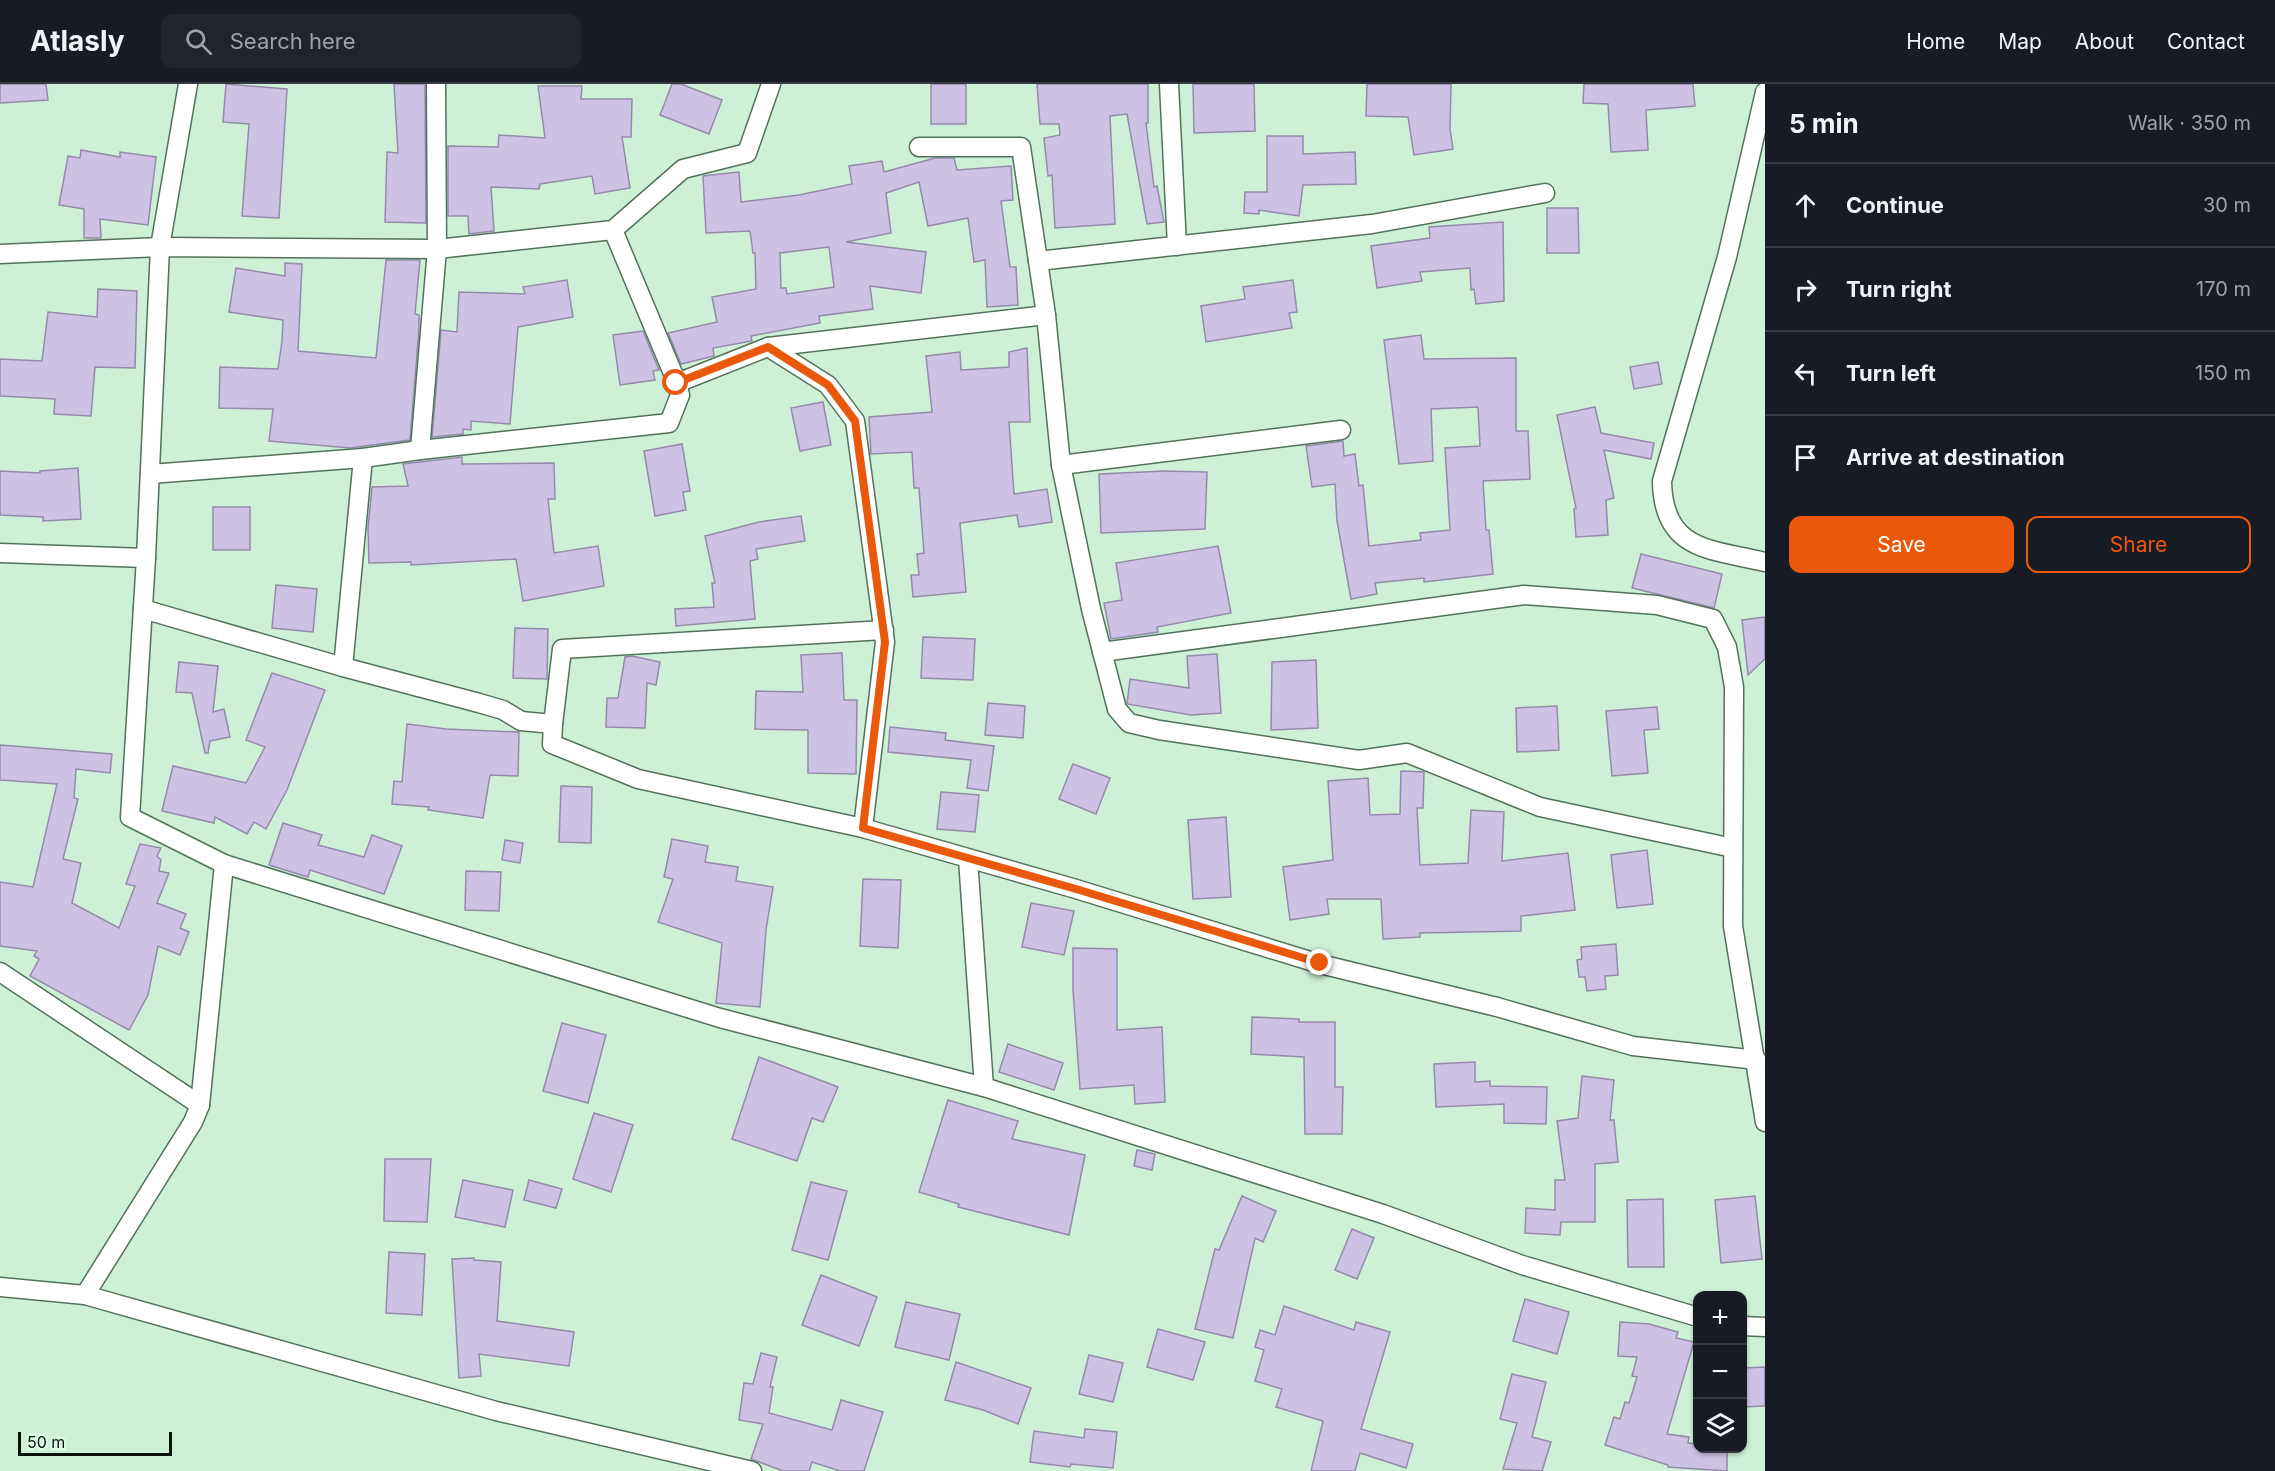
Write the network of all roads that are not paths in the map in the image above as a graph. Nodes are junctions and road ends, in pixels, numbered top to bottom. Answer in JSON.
{"nodes":[{"id":1,"x":188,"y":84,"type":"edge"},
{"id":2,"x":436,"y":84,"type":"edge"},
{"id":3,"x":771,"y":84,"type":"edge"},
{"id":4,"x":1169,"y":84,"type":"edge"},
{"id":5,"x":1765,"y":92,"type":"edge"},
{"id":6,"x":919,"y":147,"type":"dead end"},
{"id":7,"x":1545,"y":193,"type":"dead end"},
{"id":8,"x":613,"y":230,"type":"junction"},
{"id":9,"x":1177,"y":246,"type":"junction"},
{"id":10,"x":160,"y":247,"type":"junction"},
{"id":11,"x":436,"y":249,"type":"junction"},
{"id":12,"x":0,"y":254,"type":"edge"},
{"id":13,"x":1038,"y":261,"type":"junction"},
{"id":14,"x":1046,"y":315,"type":"junction"},
{"id":15,"x":768,"y":347,"type":"junction"},
{"id":16,"x":676,"y":383,"type":"junction"},
{"id":17,"x":1341,"y":430,"type":"dead end"},
{"id":18,"x":420,"y":450,"type":"junction"},
{"id":19,"x":363,"y":458,"type":"junction"},
{"id":20,"x":1060,"y":465,"type":"junction"},
{"id":21,"x":150,"y":474,"type":"junction"},
{"id":22,"x":0,"y":553,"type":"edge"},
{"id":23,"x":147,"y":558,"type":"junction"},
{"id":24,"x":1765,"y":562,"type":"edge"},
{"id":25,"x":143,"y":609,"type":"junction"},
{"id":26,"x":884,"y":630,"type":"junction"},
{"id":27,"x":1102,"y":652,"type":"junction"},
{"id":28,"x":343,"y":667,"type":"junction"},
{"id":29,"x":553,"y":724,"type":"junction"},
{"id":30,"x":863,"y":828,"type":"junction"},
{"id":31,"x":1733,"y":848,"type":"junction"},
{"id":32,"x":968,"y":859,"type":"junction"},
{"id":33,"x":225,"y":864,"type":"junction"},
{"id":34,"x":0,"y":972,"type":"edge"},
{"id":35,"x":1757,"y":1060,"type":"junction"},
{"id":36,"x":984,"y":1086,"type":"junction"},
{"id":37,"x":200,"y":1105,"type":"junction"},
{"id":38,"x":1765,"y":1122,"type":"edge"},
{"id":39,"x":0,"y":1287,"type":"edge"},
{"id":40,"x":85,"y":1295,"type":"junction"},
{"id":41,"x":1693,"y":1316,"type":"edge"},
{"id":42,"x":1747,"y":1326,"type":"edge"},
{"id":43,"x":1765,"y":1327,"type":"edge"},
{"id":44,"x":752,"y":1471,"type":"edge"}],
"edges":[{"from":1,"to":10,"type":"street"},
{"from":2,"to":11,"type":"street"},
{"from":3,"to":8,"type":"street"},
{"from":4,"to":9,"type":"street"},
{"from":5,"to":24,"type":"street"},
{"from":6,"to":13,"type":"street"},
{"from":7,"to":9,"type":"street"},
{"from":8,"to":11,"type":"street"},
{"from":8,"to":16,"type":"street"},
{"from":9,"to":13,"type":"street"},
{"from":10,"to":11,"type":"street"},
{"from":10,"to":12,"type":"street"},
{"from":10,"to":21,"type":"street"},
{"from":11,"to":18,"type":"street"},
{"from":13,"to":14,"type":"street"},
{"from":14,"to":15,"type":"street"},
{"from":14,"to":20,"type":"street"},
{"from":15,"to":16,"type":"street"},
{"from":15,"to":26,"type":"street"},
{"from":16,"to":18,"type":"street"},
{"from":17,"to":20,"type":"street"},
{"from":18,"to":19,"type":"street"},
{"from":19,"to":21,"type":"street"},
{"from":19,"to":28,"type":"street"},
{"from":20,"to":27,"type":"street"},
{"from":21,"to":23,"type":"street"},
{"from":22,"to":23,"type":"street"},
{"from":23,"to":25,"type":"street"},
{"from":25,"to":28,"type":"street"},
{"from":25,"to":33,"type":"street"},
{"from":26,"to":29,"type":"street"},
{"from":26,"to":30,"type":"street"},
{"from":27,"to":31,"type":"street"},
{"from":27,"to":31,"type":"street"},
{"from":28,"to":29,"type":"street"},
{"from":29,"to":30,"type":"street"},
{"from":30,"to":32,"type":"street"},
{"from":31,"to":35,"type":"street"},
{"from":32,"to":35,"type":"street"},
{"from":32,"to":36,"type":"street"},
{"from":33,"to":36,"type":"street"},
{"from":33,"to":37,"type":"street"},
{"from":34,"to":37,"type":"street"},
{"from":35,"to":38,"type":"street"},
{"from":36,"to":41,"type":"street"},
{"from":37,"to":40,"type":"street"},
{"from":39,"to":40,"type":"street"},
{"from":40,"to":44,"type":"street"},
{"from":42,"to":43,"type":"street"}]}
